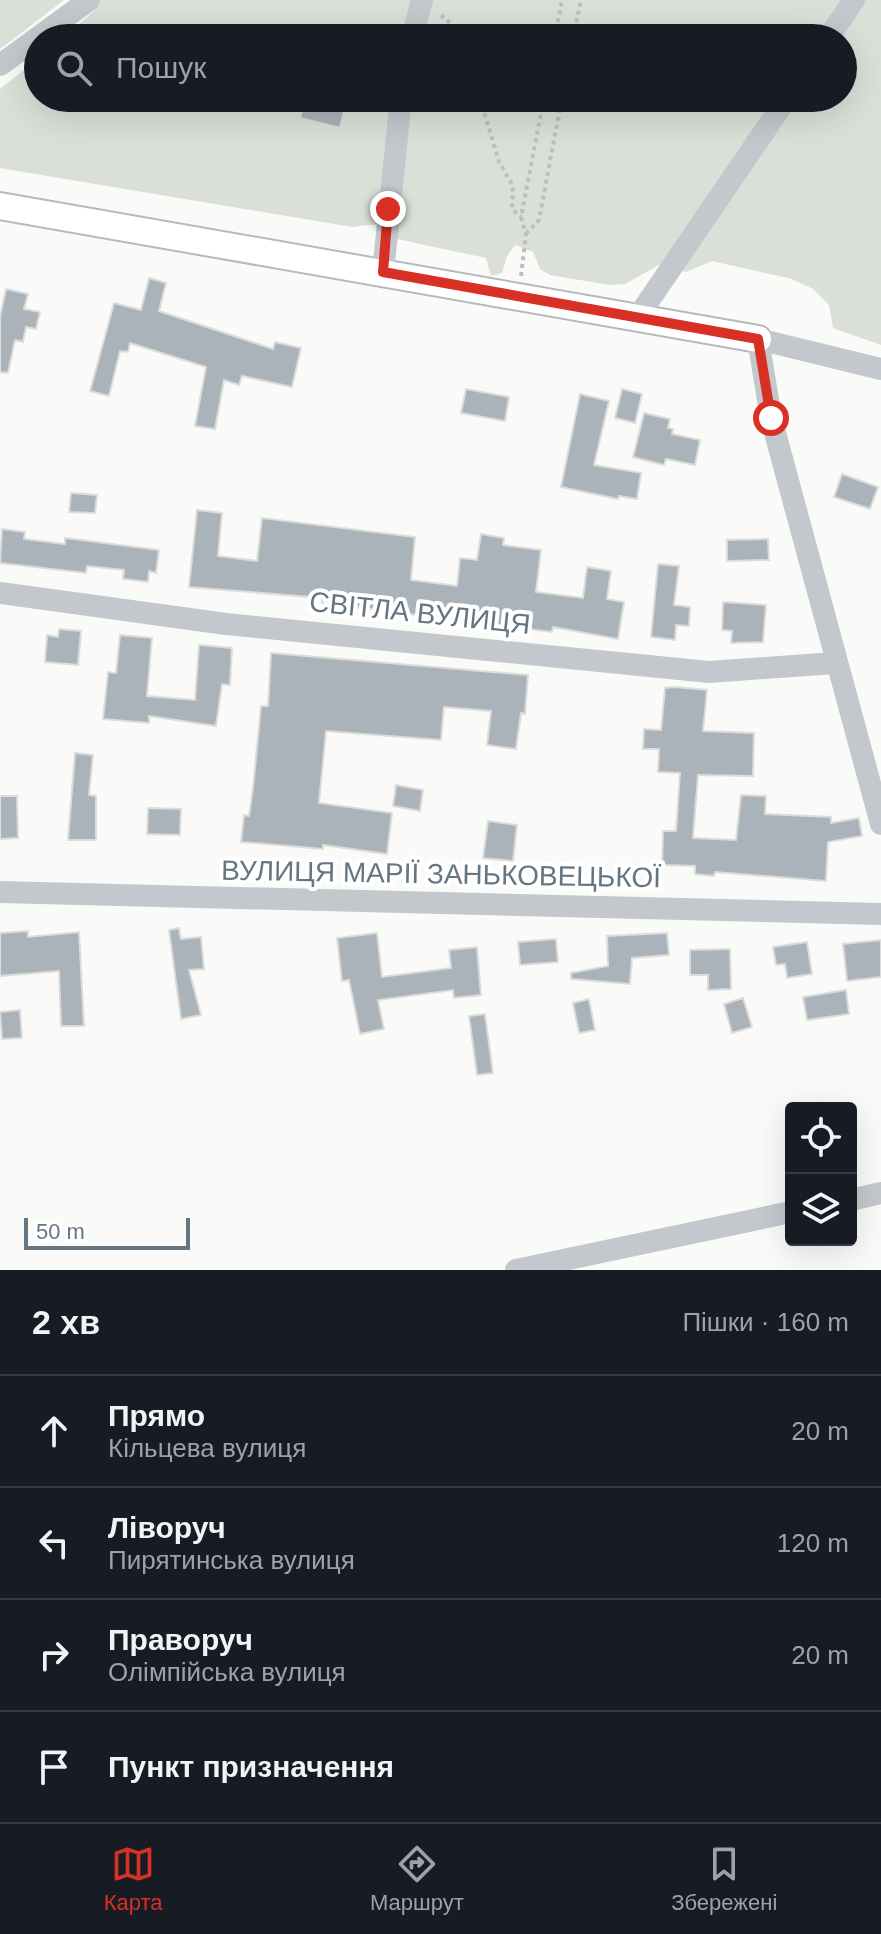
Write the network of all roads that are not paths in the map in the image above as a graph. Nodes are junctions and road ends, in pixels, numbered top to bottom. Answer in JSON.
{"nodes":[{"id":1,"x":89,"y":0,"type":"edge"},
{"id":2,"x":854,"y":0,"type":"edge"},
{"id":3,"x":428,"y":4,"type":"edge"},
{"id":4,"x":56,"y":24,"type":"edge"},
{"id":5,"x":419,"y":24,"type":"edge"},
{"id":6,"x":838,"y":24,"type":"edge"},
{"id":7,"x":24,"y":47,"type":"edge"},
{"id":8,"x":0,"y":65,"type":"edge"},
{"id":9,"x":400,"y":112,"type":"edge"},
{"id":10,"x":777,"y":112,"type":"edge"},
{"id":11,"x":0,"y":206,"type":"edge"},
{"id":12,"x":383,"y":272,"type":"junction"},
{"id":13,"x":637,"y":318,"type":"junction"},
{"id":14,"x":758,"y":339,"type":"junction"},
{"id":15,"x":881,"y":369,"type":"edge"},
{"id":16,"x":0,"y":593,"type":"edge"},
{"id":17,"x":835,"y":663,"type":"junction"},
{"id":18,"x":881,"y":824,"type":"edge"},
{"id":19,"x":0,"y":892,"type":"edge"},
{"id":20,"x":881,"y":914,"type":"edge"},
{"id":21,"x":881,"y":1193,"type":"edge"},
{"id":22,"x":857,"y":1199,"type":"edge"},
{"id":23,"x":785,"y":1213,"type":"edge"},
{"id":24,"x":516,"y":1270,"type":"edge"}],
"edges":[{"from":1,"to":4,"type":"street"},
{"from":2,"to":6,"type":"street"},
{"from":3,"to":5,"type":"street"},
{"from":7,"to":8,"type":"street"},
{"from":9,"to":12,"type":"street"},
{"from":10,"to":13,"type":"street"},
{"from":11,"to":12,"type":"main road"},
{"from":12,"to":13,"type":"main road"},
{"from":13,"to":14,"type":"main road"},
{"from":14,"to":15,"type":"street"},
{"from":14,"to":17,"type":"street"},
{"from":16,"to":17,"type":"street","name":"СВІТЛА ВУЛИЦЯ"},
{"from":17,"to":18,"type":"street"},
{"from":19,"to":20,"type":"street","name":"ВУЛИЦЯ МАРІЇ ЗАНЬКОВЕЦЬКОЇ"},
{"from":21,"to":22,"type":"street"},
{"from":23,"to":24,"type":"street"}]}
